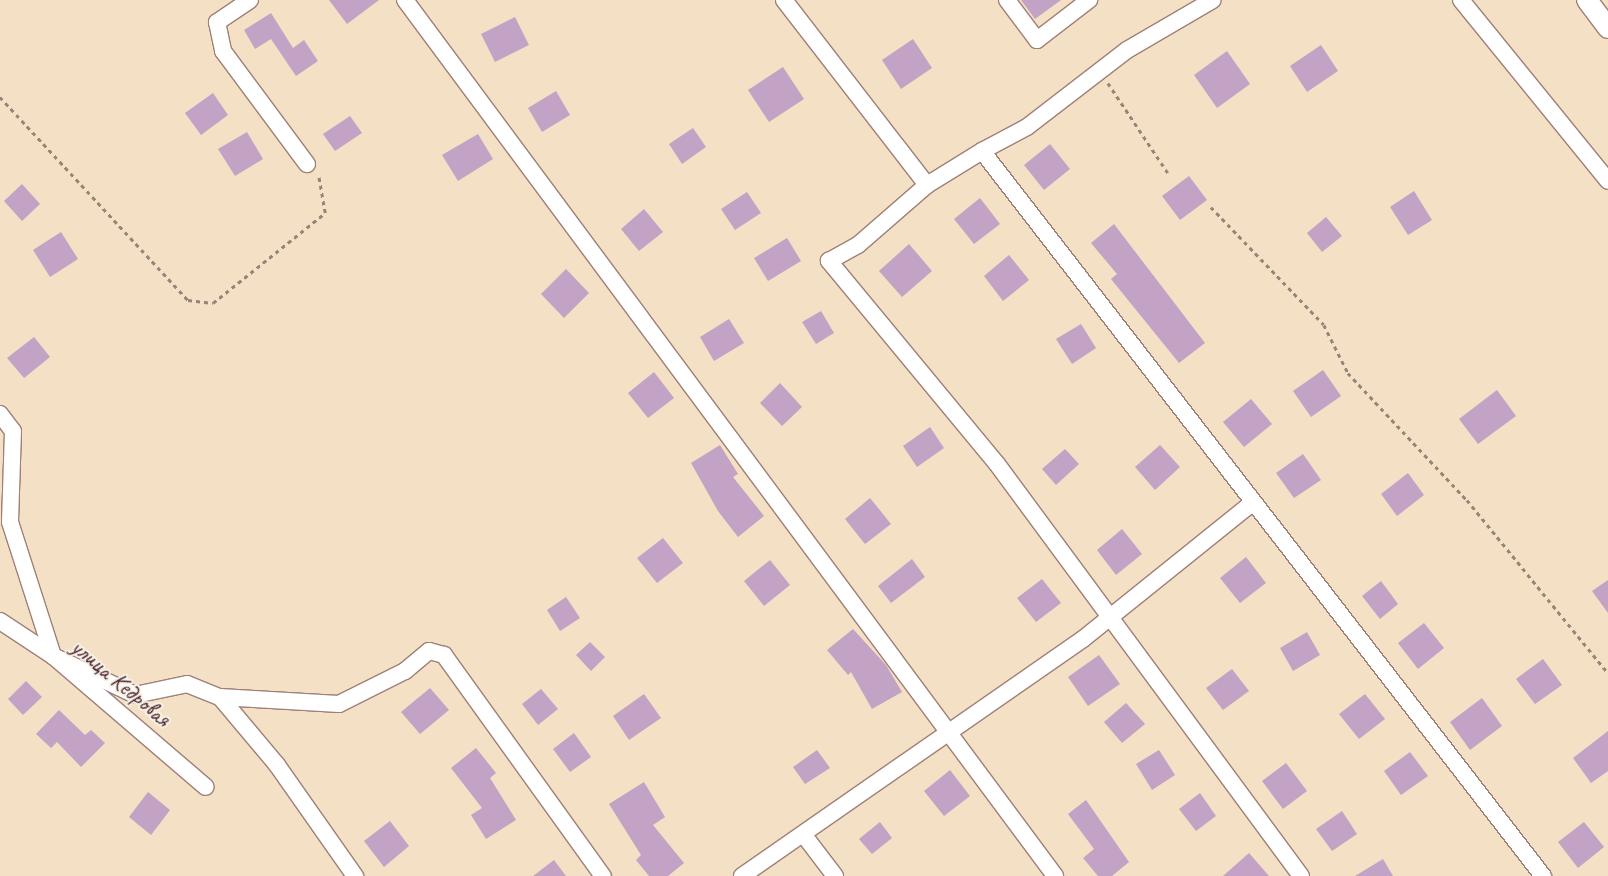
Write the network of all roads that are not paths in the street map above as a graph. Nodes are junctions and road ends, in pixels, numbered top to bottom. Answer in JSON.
{"nodes":[{"id":1,"x":250,"y":0,"type":"edge"},
{"id":2,"x":405,"y":0,"type":"edge"},
{"id":3,"x":784,"y":0,"type":"edge"},
{"id":4,"x":1008,"y":0,"type":"edge"},
{"id":5,"x":1213,"y":0,"type":"edge"},
{"id":6,"x":1461,"y":0,"type":"edge"},
{"id":7,"x":1586,"y":0,"type":"edge"},
{"id":8,"x":1085,"y":1,"type":"edge"},
{"id":9,"x":1608,"y":28,"type":"edge"},
{"id":10,"x":982,"y":151,"type":"junction"},
{"id":11,"x":307,"y":164,"type":"road end"},
{"id":12,"x":1608,"y":182,"type":"edge"},
{"id":13,"x":927,"y":185,"type":"junction"},
{"id":14,"x":0,"y":414,"type":"edge"},
{"id":15,"x":1252,"y":502,"type":"junction"},
{"id":16,"x":1110,"y":618,"type":"junction"},
{"id":17,"x":0,"y":621,"type":"edge"},
{"id":18,"x":53,"y":656,"type":"junction"},
{"id":19,"x":220,"y":697,"type":"junction"},
{"id":20,"x":949,"y":733,"type":"junction"},
{"id":21,"x":206,"y":787,"type":"dead end"},
{"id":22,"x":803,"y":834,"type":"junction"},
{"id":23,"x":356,"y":876,"type":"edge"},
{"id":24,"x":603,"y":876,"type":"edge"},
{"id":25,"x":742,"y":876,"type":"edge"},
{"id":26,"x":835,"y":876,"type":"edge"},
{"id":27,"x":1054,"y":876,"type":"edge"},
{"id":28,"x":1301,"y":876,"type":"edge"},
{"id":29,"x":1543,"y":876,"type":"edge"}],
"edges":[{"from":1,"to":11,"type":"street"},
{"from":2,"to":20,"type":"street"},
{"from":3,"to":13,"type":"street"},
{"from":4,"to":8,"type":"street"},
{"from":5,"to":10,"type":"street"},
{"from":6,"to":12,"type":"street"},
{"from":7,"to":9,"type":"main road"},
{"from":10,"to":13,"type":"street"},
{"from":10,"to":15,"type":"street"},
{"from":13,"to":16,"type":"street"},
{"from":14,"to":18,"type":"street"},
{"from":15,"to":16,"type":"street"},
{"from":15,"to":29,"type":"street"},
{"from":16,"to":20,"type":"street"},
{"from":16,"to":28,"type":"street"},
{"from":17,"to":18,"type":"street","name":"улица Кедровая"},
{"from":18,"to":19,"type":"street"},
{"from":18,"to":21,"type":"street","name":"улица Кедровая"},
{"from":19,"to":23,"type":"street"},
{"from":19,"to":24,"type":"street"},
{"from":20,"to":22,"type":"street"},
{"from":20,"to":27,"type":"street"},
{"from":22,"to":25,"type":"street"},
{"from":22,"to":26,"type":"street"}]}
